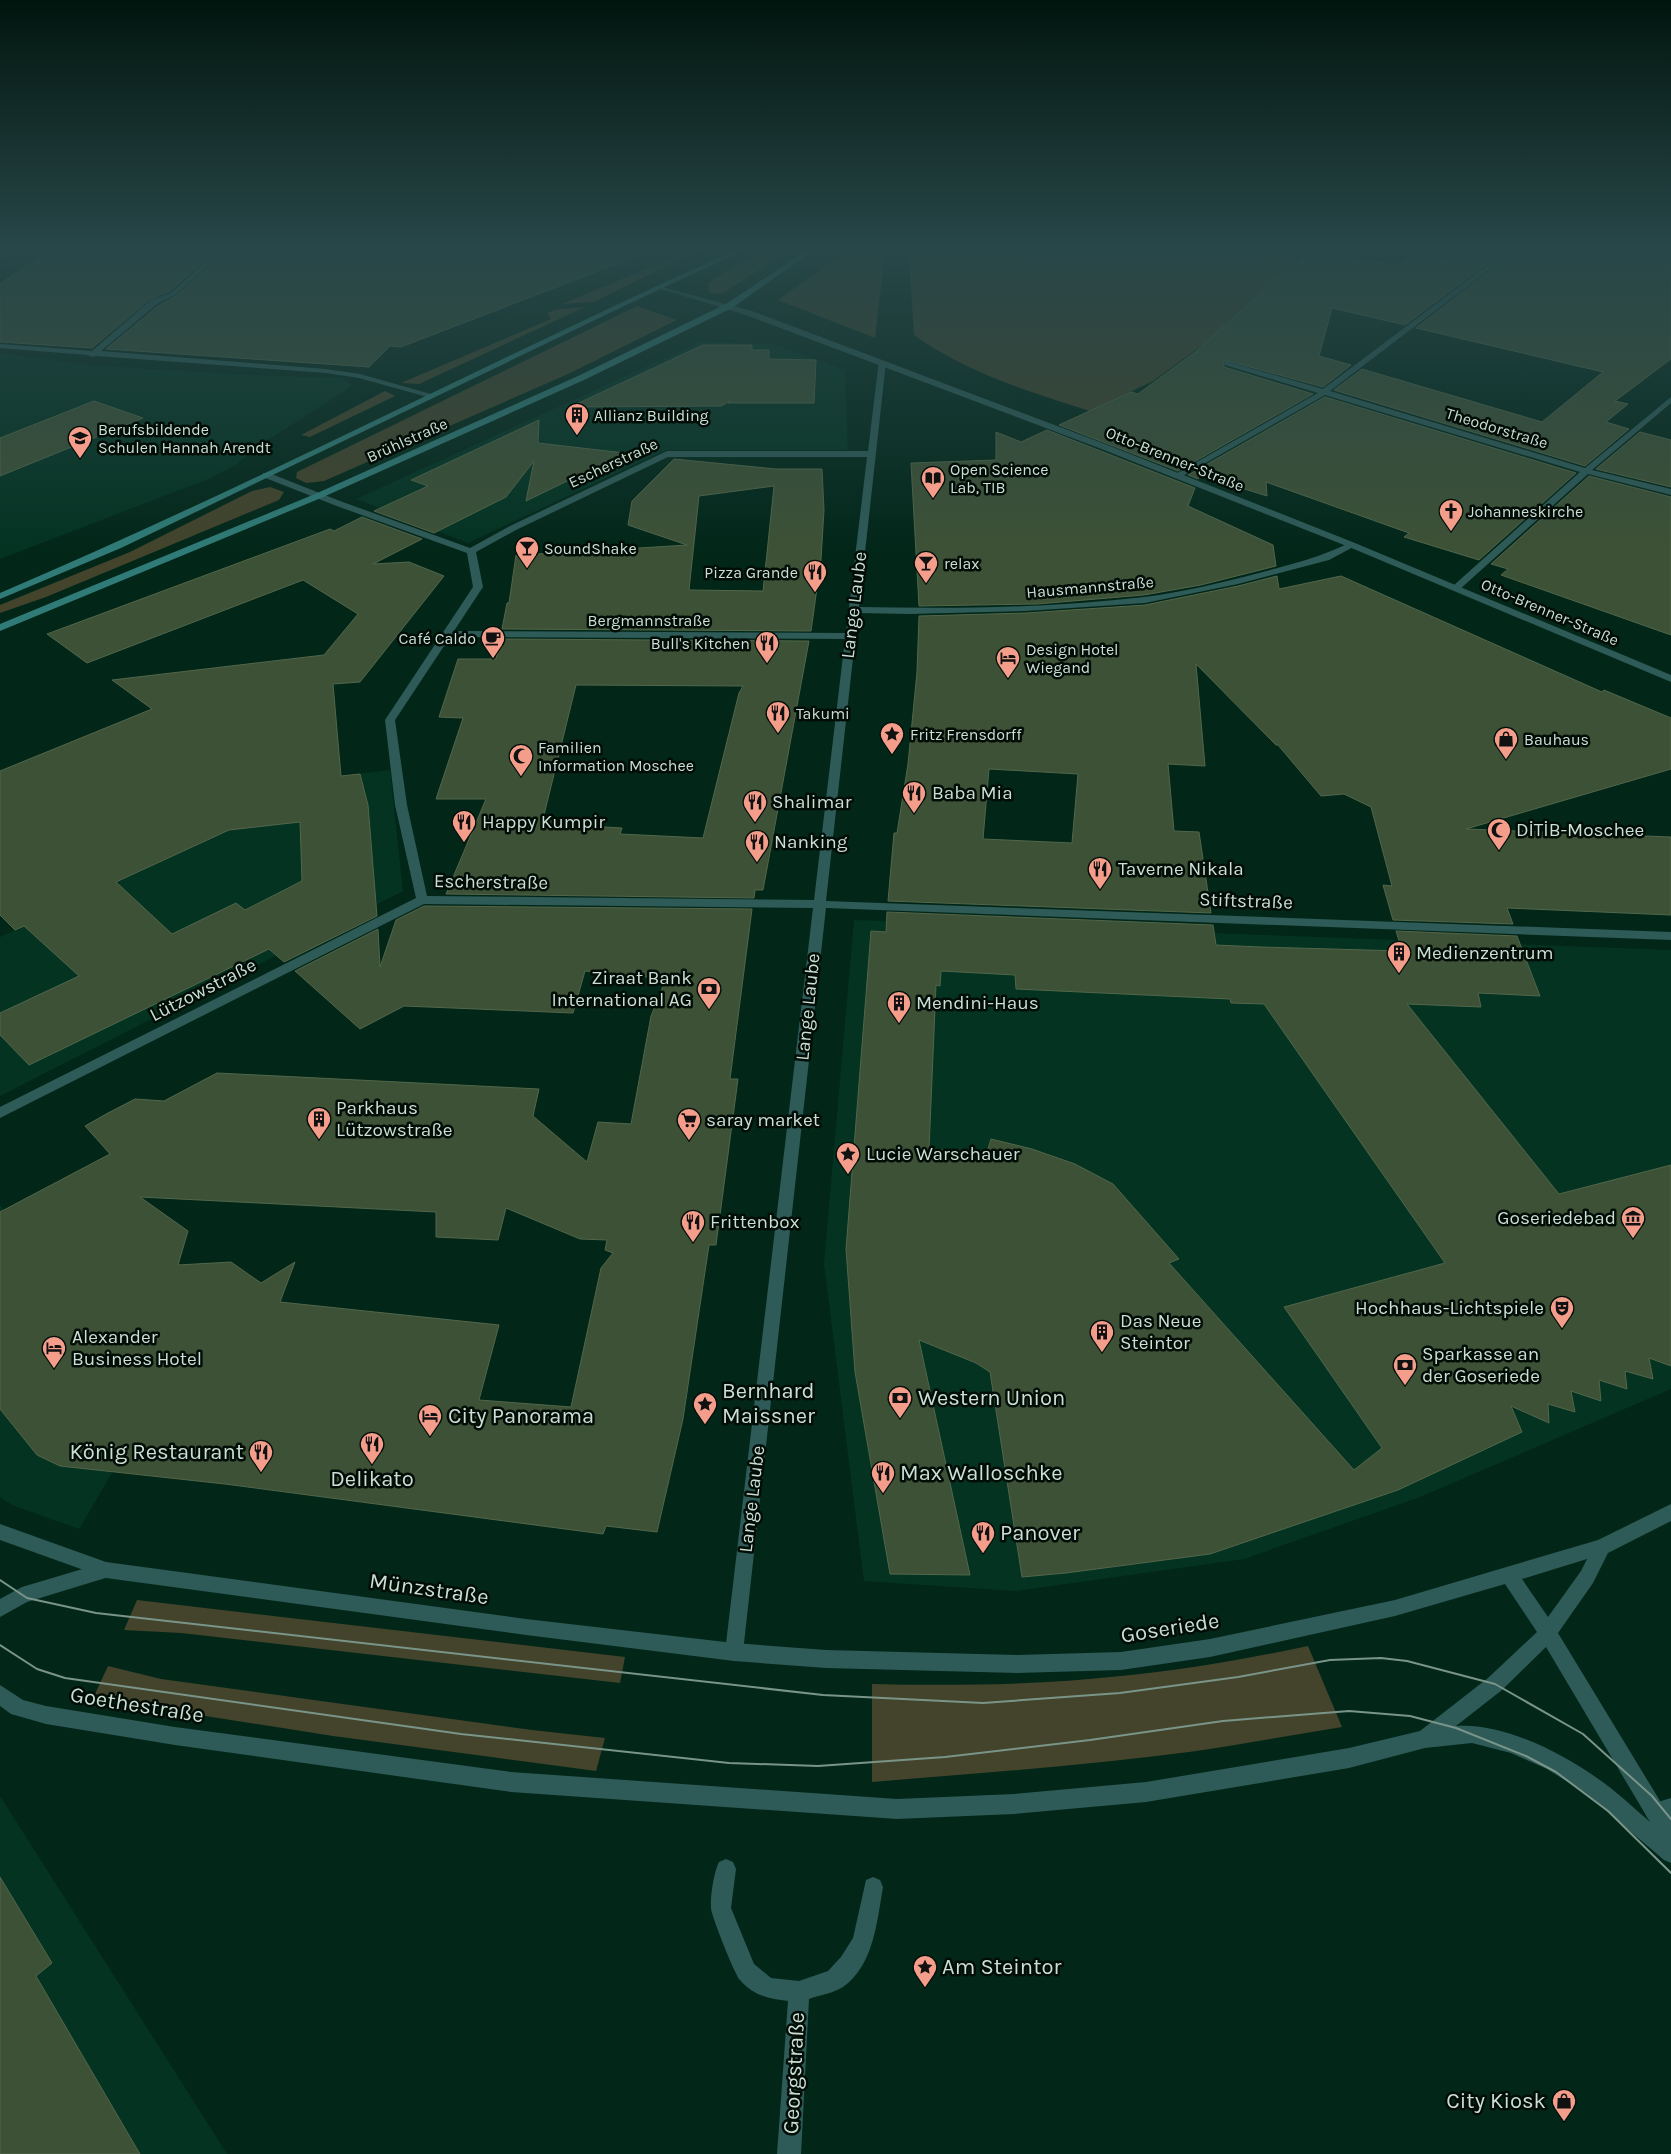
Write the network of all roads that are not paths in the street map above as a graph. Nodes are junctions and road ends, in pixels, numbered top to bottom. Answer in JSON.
{"nodes":[{"id":1,"x":46,"y":351,"type":"edge"},
{"id":2,"x":97,"y":351,"type":"edge"},
{"id":3,"x":525,"y":351,"type":"edge"},
{"id":4,"x":638,"y":351,"type":"edge"},
{"id":5,"x":851,"y":351,"type":"edge"},
{"id":6,"x":1379,"y":351,"type":"edge"},
{"id":7,"x":92,"y":355,"type":"junction"},
{"id":8,"x":882,"y":362,"type":"junction"},
{"id":9,"x":1228,"y":363,"type":"dead end"},
{"id":10,"x":1326,"y":391,"type":"junction"},
{"id":11,"x":428,"y":396,"type":"junction"},
{"id":12,"x":1671,"y":399,"type":"edge"},
{"id":13,"x":871,"y":454,"type":"junction"},
{"id":14,"x":1586,"y":471,"type":"junction"},
{"id":15,"x":266,"y":475,"type":"junction"},
{"id":16,"x":1176,"y":476,"type":"junction"},
{"id":17,"x":1671,"y":492,"type":"edge"},
{"id":18,"x":318,"y":496,"type":"junction"},
{"id":19,"x":1352,"y":545,"type":"junction"},
{"id":20,"x":471,"y":551,"type":"junction"},
{"id":21,"x":1456,"y":588,"type":"junction"},
{"id":22,"x":0,"y":596,"type":"edge"},
{"id":23,"x":854,"y":610,"type":"junction"},
{"id":24,"x":0,"y":628,"type":"edge"},
{"id":25,"x":447,"y":634,"type":"junction"},
{"id":26,"x":850,"y":636,"type":"junction"},
{"id":27,"x":1671,"y":679,"type":"edge"},
{"id":28,"x":422,"y":900,"type":"junction"},
{"id":29,"x":820,"y":904,"type":"junction"},
{"id":30,"x":1671,"y":936,"type":"edge"},
{"id":31,"x":0,"y":1113,"type":"edge"},
{"id":32,"x":1671,"y":1512,"type":"edge"},
{"id":33,"x":0,"y":1532,"type":"edge"},
{"id":34,"x":1602,"y":1547,"type":"junction"},
{"id":35,"x":111,"y":1571,"type":"junction"},
{"id":36,"x":1509,"y":1574,"type":"junction"},
{"id":37,"x":0,"y":1609,"type":"edge"},
{"id":38,"x":1548,"y":1633,"type":"junction"},
{"id":39,"x":734,"y":1652,"type":"junction"},
{"id":40,"x":0,"y":1694,"type":"edge"},
{"id":41,"x":1425,"y":1739,"type":"junction"},
{"id":42,"x":815,"y":1804,"type":"joint"},
{"id":43,"x":1663,"y":1810,"type":"edge"},
{"id":44,"x":1671,"y":1838,"type":"edge"},
{"id":45,"x":1671,"y":1853,"type":"edge"},
{"id":46,"x":726,"y":1869,"type":"dead end"},
{"id":47,"x":873,"y":1886,"type":"dead end"},
{"id":48,"x":799,"y":1992,"type":"junction"},
{"id":49,"x":789,"y":2154,"type":"edge"}],
"edges":[{"from":1,"to":7,"type":"street"},
{"from":2,"to":7,"type":"street"},
{"from":3,"to":11,"type":"main road","name":"Brühlstraße"},
{"from":4,"to":18,"type":"main road","name":"Brühlstraße"},
{"from":5,"to":8,"type":"street","name":"Otto-Brenner-Straße"},
{"from":6,"to":10,"type":"street"},
{"from":7,"to":11,"type":"street"},
{"from":8,"to":13,"type":"street","name":"Lange Laube"},
{"from":8,"to":16,"type":"street","name":"Otto-Brenner-Straße"},
{"from":9,"to":10,"type":"street","name":"Theodorstraße"},
{"from":10,"to":14,"type":"street","name":"Theodorstraße"},
{"from":10,"to":16,"type":"street"},
{"from":11,"to":15,"type":"main road","name":"Brühlstraße"},
{"from":12,"to":14,"type":"street"},
{"from":13,"to":20,"type":"street","name":"Escherstraße"},
{"from":13,"to":23,"type":"street","name":"Lange Laube"},
{"from":14,"to":17,"type":"street","name":"Theodorstraße"},
{"from":14,"to":21,"type":"street"},
{"from":15,"to":18,"type":"street"},
{"from":15,"to":22,"type":"main road","name":"Brühlstraße"},
{"from":16,"to":19,"type":"street","name":"Otto-Brenner-Straße"},
{"from":18,"to":20,"type":"street"},
{"from":18,"to":24,"type":"main road","name":"Brühlstraße"},
{"from":19,"to":21,"type":"street","name":"Otto-Brenner-Straße"},
{"from":19,"to":23,"type":"street","name":"Hausmannstraße"},
{"from":20,"to":25,"type":"street","name":"Escherstraße"},
{"from":21,"to":27,"type":"street","name":"Otto-Brenner-Straße"},
{"from":23,"to":26,"type":"street","name":"Lange Laube"},
{"from":25,"to":26,"type":"street","name":"Bergmannstraße"},
{"from":25,"to":28,"type":"street","name":"Escherstraße"},
{"from":26,"to":29,"type":"street","name":"Lange Laube"},
{"from":28,"to":29,"type":"street","name":"Escherstraße"},
{"from":28,"to":31,"type":"street","name":"Lützowstraße"},
{"from":29,"to":30,"type":"street","name":"Stiftstraße"},
{"from":29,"to":39,"type":"street","name":"Lange Laube"},
{"from":32,"to":34,"type":"street","name":"Goseriede"},
{"from":33,"to":35,"type":"street"},
{"from":34,"to":36,"type":"street","name":"Goseriede"},
{"from":34,"to":38,"type":"street"},
{"from":35,"to":37,"type":"street"},
{"from":35,"to":39,"type":"street","name":"Münzstraße"},
{"from":36,"to":38,"type":"street"},
{"from":36,"to":39,"type":"street","name":"Goseriede"},
{"from":38,"to":41,"type":"street"},
{"from":38,"to":43,"type":"street"},
{"from":40,"to":42,"type":"street","name":"Goethestraße"},
{"from":41,"to":42,"type":"street"},
{"from":41,"to":45,"type":"street"},
{"from":43,"to":44,"type":"street"},
{"from":46,"to":48,"type":"street"},
{"from":47,"to":48,"type":"street"},
{"from":48,"to":49,"type":"street","name":"Georgstraße"}]}
